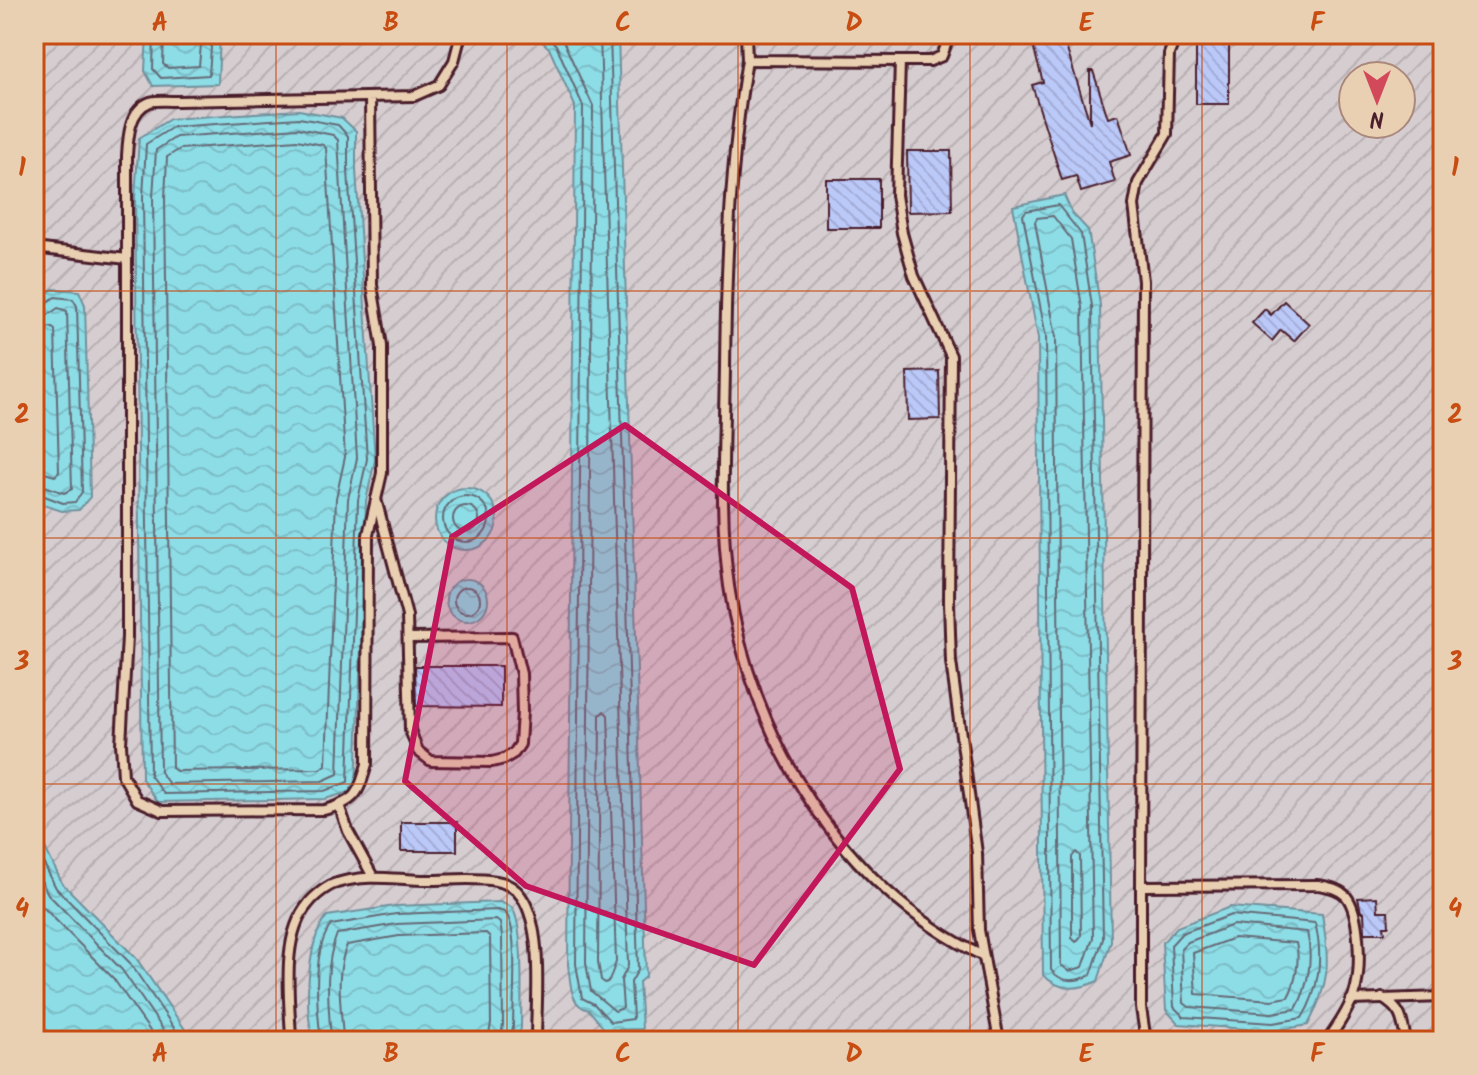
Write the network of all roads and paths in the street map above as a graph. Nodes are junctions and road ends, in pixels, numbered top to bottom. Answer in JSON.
{"nodes":[{"id":1,"x":461,"y":34,"type":"edge"},
{"id":2,"x":746,"y":34,"type":"edge"},
{"id":3,"x":950,"y":34,"type":"edge"},
{"id":4,"x":1177,"y":34,"type":"edge"},
{"id":5,"x":747,"y":60,"type":"junction"},
{"id":6,"x":900,"y":61,"type":"junction"},
{"id":7,"x":370,"y":97,"type":"junction"},
{"id":8,"x":34,"y":248,"type":"edge"},
{"id":9,"x":127,"y":259,"type":"junction"},
{"id":10,"x":376,"y":498,"type":"junction"},
{"id":11,"x":408,"y":638,"type":"junction"},
{"id":12,"x":339,"y":805,"type":"junction"},
{"id":13,"x":372,"y":875,"type":"junction"},
{"id":14,"x":1141,"y":886,"type":"junction"},
{"id":15,"x":983,"y":956,"type":"junction"},
{"id":16,"x":1443,"y":997,"type":"edge"},
{"id":17,"x":1381,"y":998,"type":"junction"},
{"id":18,"x":1351,"y":1000,"type":"junction"},
{"id":19,"x":291,"y":1041,"type":"edge"},
{"id":20,"x":536,"y":1041,"type":"edge"},
{"id":21,"x":999,"y":1041,"type":"edge"},
{"id":22,"x":1146,"y":1041,"type":"edge"},
{"id":23,"x":1327,"y":1041,"type":"edge"},
{"id":24,"x":1406,"y":1041,"type":"edge"}],
"edges":[{"from":1,"to":7,"type":"lane"},
{"from":2,"to":5,"type":"lane"},
{"from":3,"to":6,"type":"lane"},
{"from":4,"to":14,"type":"lane"},
{"from":5,"to":6,"type":"lane"},
{"from":5,"to":15,"type":"lane"},
{"from":6,"to":15,"type":"lane"},
{"from":7,"to":9,"type":"lane"},
{"from":7,"to":10,"type":"lane"},
{"from":8,"to":9,"type":"lane"},
{"from":9,"to":12,"type":"lane"},
{"from":10,"to":11,"type":"lane"},
{"from":10,"to":12,"type":"lane"},
{"from":11,"to":11,"type":"lane"},
{"from":12,"to":13,"type":"lane"},
{"from":13,"to":19,"type":"lane"},
{"from":13,"to":20,"type":"lane"},
{"from":14,"to":18,"type":"lane"},
{"from":14,"to":22,"type":"lane"},
{"from":15,"to":21,"type":"lane"},
{"from":16,"to":17,"type":"lane"},
{"from":17,"to":18,"type":"lane"},
{"from":17,"to":24,"type":"lane"},
{"from":18,"to":23,"type":"lane"}]}
